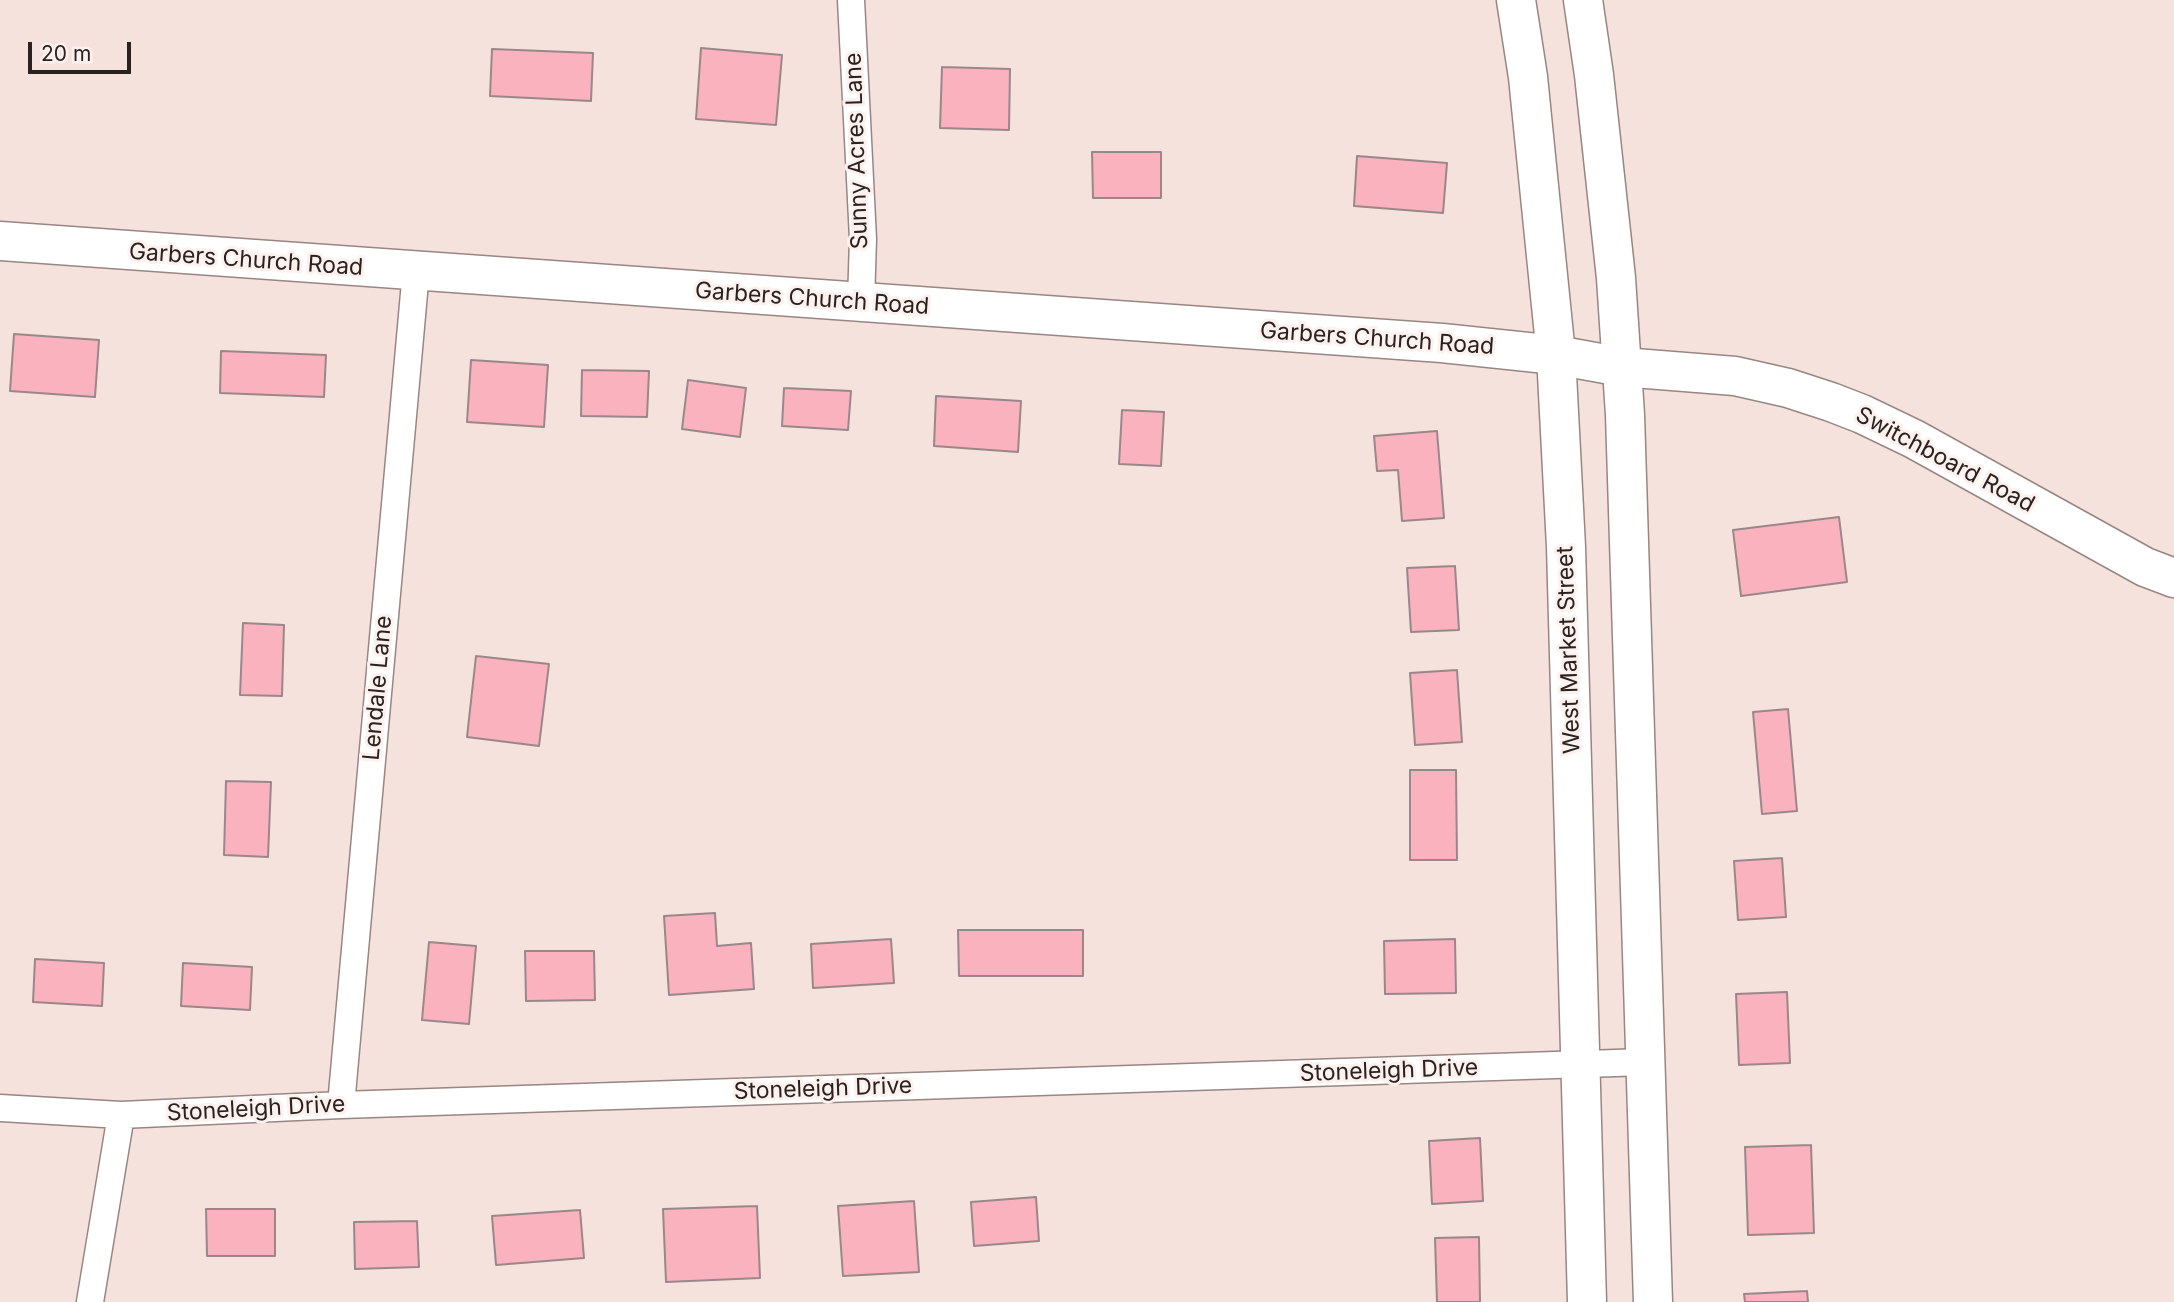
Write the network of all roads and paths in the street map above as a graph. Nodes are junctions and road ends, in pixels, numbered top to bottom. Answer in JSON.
{"nodes":[{"id":1,"x":851,"y":0,"type":"edge"},
{"id":2,"x":1516,"y":0,"type":"edge"},
{"id":3,"x":1583,"y":0,"type":"edge"},
{"id":4,"x":0,"y":241,"type":"edge"},
{"id":5,"x":416,"y":271,"type":"junction"},
{"id":6,"x":861,"y":302,"type":"junction"},
{"id":7,"x":1556,"y":355,"type":"junction"},
{"id":8,"x":1622,"y":367,"type":"junction"},
{"id":9,"x":2174,"y":578,"type":"edge"},
{"id":10,"x":1646,"y":1062,"type":"junction"},
{"id":11,"x":1581,"y":1064,"type":"junction"},
{"id":12,"x":341,"y":1105,"type":"junction"},
{"id":13,"x":0,"y":1108,"type":"edge"},
{"id":14,"x":121,"y":1115,"type":"junction"},
{"id":15,"x":90,"y":1302,"type":"edge"},
{"id":16,"x":1587,"y":1302,"type":"edge"},
{"id":17,"x":1653,"y":1302,"type":"edge"}],
"edges":[{"from":1,"to":6,"type":"street","name":"Sunny Acres Lane"},
{"from":2,"to":7,"type":"main road","name":"West Market Street"},
{"from":3,"to":8,"type":"main road"},
{"from":4,"to":5,"type":"main road","name":"Garbers Church Road"},
{"from":5,"to":6,"type":"main road","name":"Garbers Church Road"},
{"from":5,"to":12,"type":"street","name":"Lendale Lane"},
{"from":6,"to":7,"type":"main road","name":"Garbers Church Road"},
{"from":7,"to":8,"type":"main road","name":"Garbers Church Road"},
{"from":7,"to":11,"type":"main road","name":"West Market Street"},
{"from":8,"to":9,"type":"main road","name":"Switchboard Road"},
{"from":8,"to":10,"type":"main road"},
{"from":10,"to":11,"type":"street","name":"Stoneleigh Drive"},
{"from":10,"to":17,"type":"main road"},
{"from":11,"to":12,"type":"street","name":"Stoneleigh Drive"},
{"from":11,"to":16,"type":"main road","name":"West Market Street"},
{"from":12,"to":14,"type":"street","name":"Stoneleigh Drive"},
{"from":13,"to":14,"type":"street","name":"Stoneleigh Drive"},
{"from":14,"to":15,"type":"street"}]}
